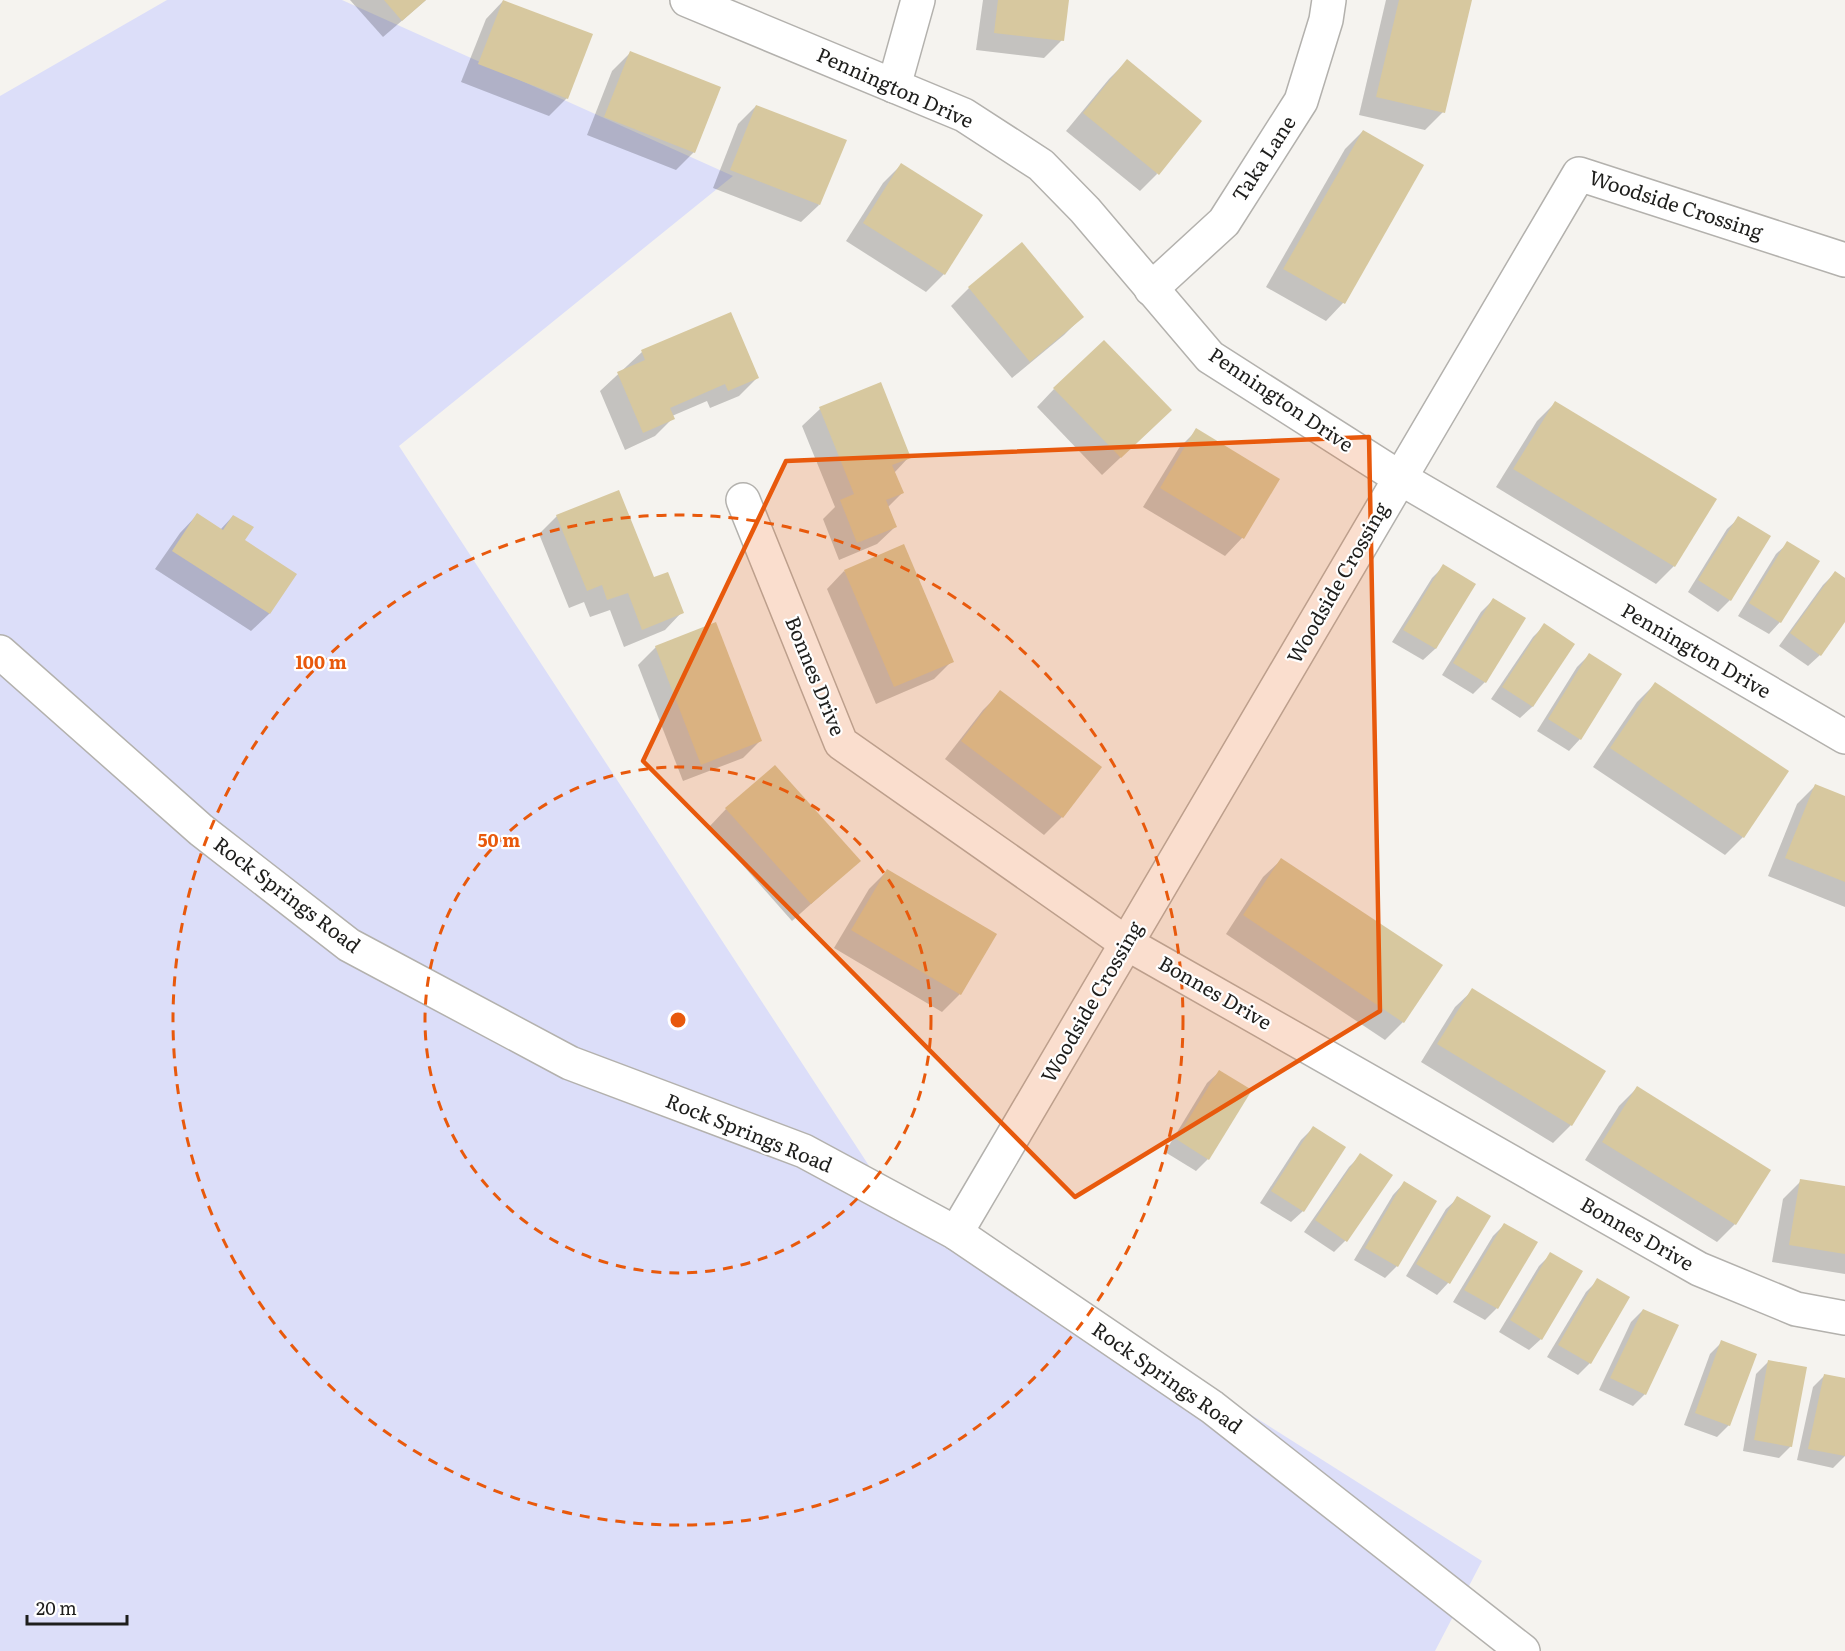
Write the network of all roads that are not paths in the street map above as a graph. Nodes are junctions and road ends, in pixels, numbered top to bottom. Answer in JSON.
{"nodes":[{"id":1,"x":687,"y":0,"type":"edge"},
{"id":2,"x":918,"y":0,"type":"edge"},
{"id":3,"x":1329,"y":0,"type":"edge"},
{"id":4,"x":894,"y":86,"type":"junction"},
{"id":5,"x":1845,"y":260,"type":"edge"},
{"id":6,"x":1151,"y":289,"type":"junction"},
{"id":7,"x":1400,"y":478,"type":"junction"},
{"id":8,"x":743,"y":500,"type":"dead end"},
{"id":9,"x":0,"y":652,"type":"edge"},
{"id":10,"x":1845,"y":737,"type":"edge"},
{"id":11,"x":1126,"y":943,"type":"junction"},
{"id":12,"x":956,"y":1233,"type":"junction"},
{"id":13,"x":1845,"y":1318,"type":"edge"},
{"id":14,"x":1523,"y":1651,"type":"edge"}],
"edges":[{"from":1,"to":4,"type":"street","name":"Pennington Drive"},
{"from":2,"to":4,"type":"street"},
{"from":3,"to":6,"type":"street","name":"Taka Lane"},
{"from":4,"to":6,"type":"street","name":"Pennington Drive"},
{"from":5,"to":7,"type":"street","name":"Woodside Crossing"},
{"from":6,"to":7,"type":"street","name":"Pennington Drive"},
{"from":7,"to":10,"type":"street","name":"Pennington Drive"},
{"from":7,"to":11,"type":"street","name":"Woodside Crossing"},
{"from":8,"to":11,"type":"street","name":"Bonnes Drive"},
{"from":9,"to":12,"type":"street","name":"Rock Springs Road"},
{"from":11,"to":12,"type":"street","name":"Woodside Crossing"},
{"from":11,"to":13,"type":"street","name":"Bonnes Drive"},
{"from":12,"to":14,"type":"street","name":"Rock Springs Road"}]}
